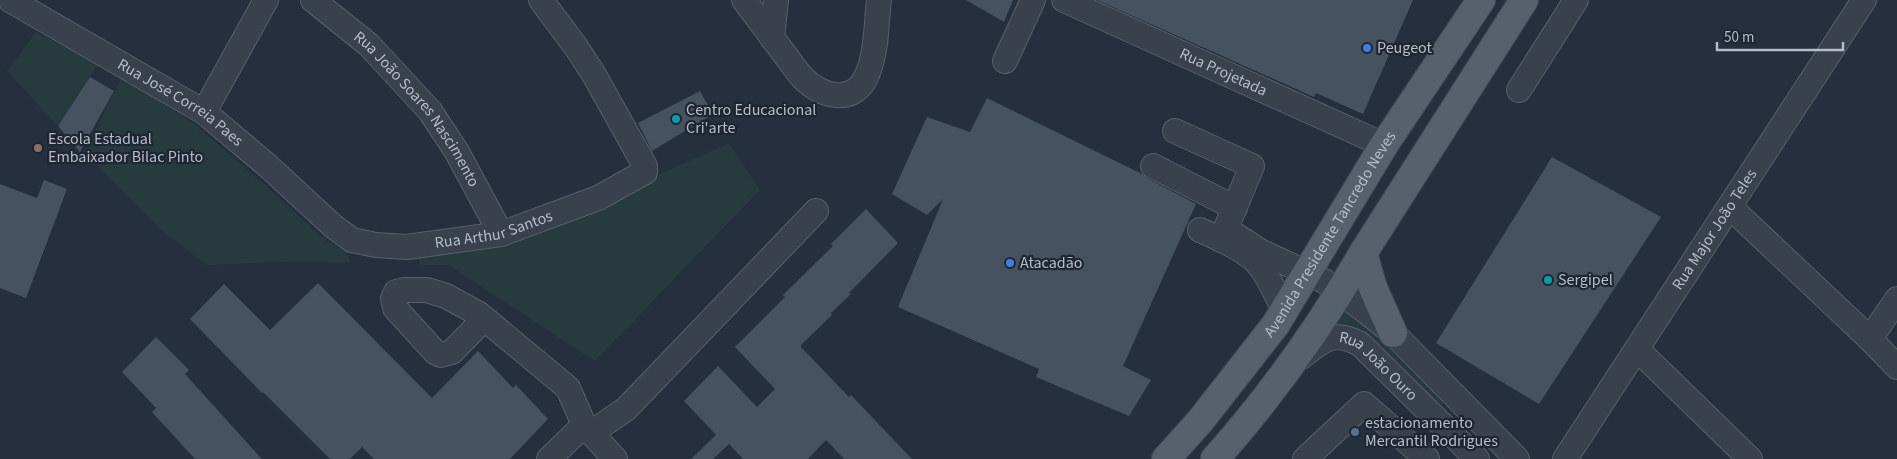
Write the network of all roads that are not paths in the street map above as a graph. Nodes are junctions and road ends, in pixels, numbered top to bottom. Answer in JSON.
{"nodes":[{"id":1,"x":10,"y":0,"type":"edge"},
{"id":2,"x":266,"y":0,"type":"edge"},
{"id":3,"x":313,"y":0,"type":"edge"},
{"id":4,"x":541,"y":0,"type":"edge"},
{"id":5,"x":744,"y":0,"type":"edge"},
{"id":6,"x":776,"y":0,"type":"edge"},
{"id":7,"x":879,"y":0,"type":"edge"},
{"id":8,"x":1033,"y":0,"type":"edge"},
{"id":9,"x":1064,"y":0,"type":"edge"},
{"id":10,"x":1524,"y":0,"type":"edge"},
{"id":11,"x":1576,"y":0,"type":"edge"},
{"id":12,"x":1864,"y":0,"type":"edge"},
{"id":13,"x":1477,"y":1,"type":"edge"},
{"id":14,"x":772,"y":38,"type":"junction"},
{"id":15,"x":1005,"y":61,"type":"dead end"},
{"id":16,"x":1519,"y":90,"type":"dead end"},
{"id":17,"x":204,"y":112,"type":"junction"},
{"id":18,"x":1175,"y":131,"type":"dead end"},
{"id":19,"x":1384,"y":145,"type":"junction"},
{"id":20,"x":1153,"y":166,"type":"dead end"},
{"id":21,"x":1730,"y":207,"type":"junction"},
{"id":22,"x":816,"y":211,"type":"dead end"},
{"id":23,"x":1227,"y":225,"type":"junction"},
{"id":24,"x":333,"y":226,"type":"joint"},
{"id":25,"x":1200,"y":230,"type":"dead end"},
{"id":26,"x":501,"y":234,"type":"junction"},
{"id":27,"x":1363,"y":253,"type":"junction"},
{"id":28,"x":1306,"y":272,"type":"junction"},
{"id":29,"x":1340,"y":293,"type":"junction"},
{"id":30,"x":1897,"y":300,"type":"edge"},
{"id":31,"x":1284,"y":310,"type":"junction"},
{"id":32,"x":482,"y":317,"type":"dead end"},
{"id":33,"x":1393,"y":333,"type":"junction"},
{"id":34,"x":1870,"y":339,"type":"junction"},
{"id":35,"x":1637,"y":349,"type":"junction"},
{"id":36,"x":1290,"y":365,"type":"junction"},
{"id":37,"x":1897,"y":366,"type":"edge"},
{"id":38,"x":1458,"y":401,"type":"junction"},
{"id":39,"x":1437,"y":418,"type":"junction"},
{"id":40,"x":598,"y":445,"type":"edge"},
{"id":41,"x":549,"y":459,"type":"edge"},
{"id":42,"x":1166,"y":459,"type":"edge"},
{"id":43,"x":1214,"y":459,"type":"edge"},
{"id":44,"x":1305,"y":459,"type":"edge"},
{"id":45,"x":1427,"y":459,"type":"edge"},
{"id":46,"x":1477,"y":459,"type":"edge"},
{"id":47,"x":1517,"y":459,"type":"edge"},
{"id":48,"x":1565,"y":459,"type":"edge"},
{"id":49,"x":1750,"y":459,"type":"edge"}],
"edges":[{"from":1,"to":17,"type":"street","name":"Rua José Correia Paes"},
{"from":2,"to":17,"type":"street"},
{"from":3,"to":26,"type":"street","name":"Rua João Soares Nascimento"},
{"from":4,"to":26,"type":"street","name":"Rua Arthur Santos"},
{"from":5,"to":14,"type":"street"},
{"from":6,"to":14,"type":"street"},
{"from":7,"to":14,"type":"street"},
{"from":8,"to":15,"type":"street"},
{"from":9,"to":19,"type":"street","name":"Rua Projetada"},
{"from":10,"to":27,"type":"main road"},
{"from":11,"to":16,"type":"street"},
{"from":12,"to":21,"type":"street","name":"Rua Major João Teles"},
{"from":13,"to":19,"type":"main road","name":"Avenida Presidente Tancredo Neves"},
{"from":17,"to":24,"type":"street","name":"Rua José Correia Paes"},
{"from":18,"to":23,"type":"street"},
{"from":19,"to":28,"type":"main road","name":"Avenida Presidente Tancredo Neves"},
{"from":20,"to":23,"type":"street"},
{"from":21,"to":34,"type":"street"},
{"from":21,"to":35,"type":"street","name":"Rua Major João Teles"},
{"from":22,"to":40,"type":"street"},
{"from":23,"to":25,"type":"street"},
{"from":23,"to":28,"type":"street","name":"Rua João Ouro"},
{"from":23,"to":31,"type":"street"},
{"from":24,"to":26,"type":"street","name":"Rua Arthur Santos"},
{"from":27,"to":29,"type":"main road"},
{"from":27,"to":33,"type":"main road"},
{"from":28,"to":29,"type":"street","name":"Rua João Ouro"},
{"from":28,"to":31,"type":"main road","name":"Avenida Presidente Tancredo Neves"},
{"from":29,"to":33,"type":"street","name":"Rua João Ouro"},
{"from":29,"to":36,"type":"main road"},
{"from":30,"to":34,"type":"street"},
{"from":31,"to":42,"type":"main road","name":"Avenida Presidente Tancredo Neves"},
{"from":32,"to":40,"type":"street"},
{"from":33,"to":38,"type":"street","name":"Rua João Ouro"},
{"from":34,"to":37,"type":"street"},
{"from":35,"to":48,"type":"street","name":"Rua Major João Teles"},
{"from":35,"to":49,"type":"street"},
{"from":36,"to":39,"type":"street","name":"Rua João Ouro"},
{"from":36,"to":43,"type":"main road"},
{"from":38,"to":39,"type":"street"},
{"from":38,"to":47,"type":"street","name":"Rua João Ouro"},
{"from":39,"to":46,"type":"street","name":"Rua João Ouro"},
{"from":40,"to":41,"type":"street"},
{"from":44,"to":45,"type":"street"}]}
